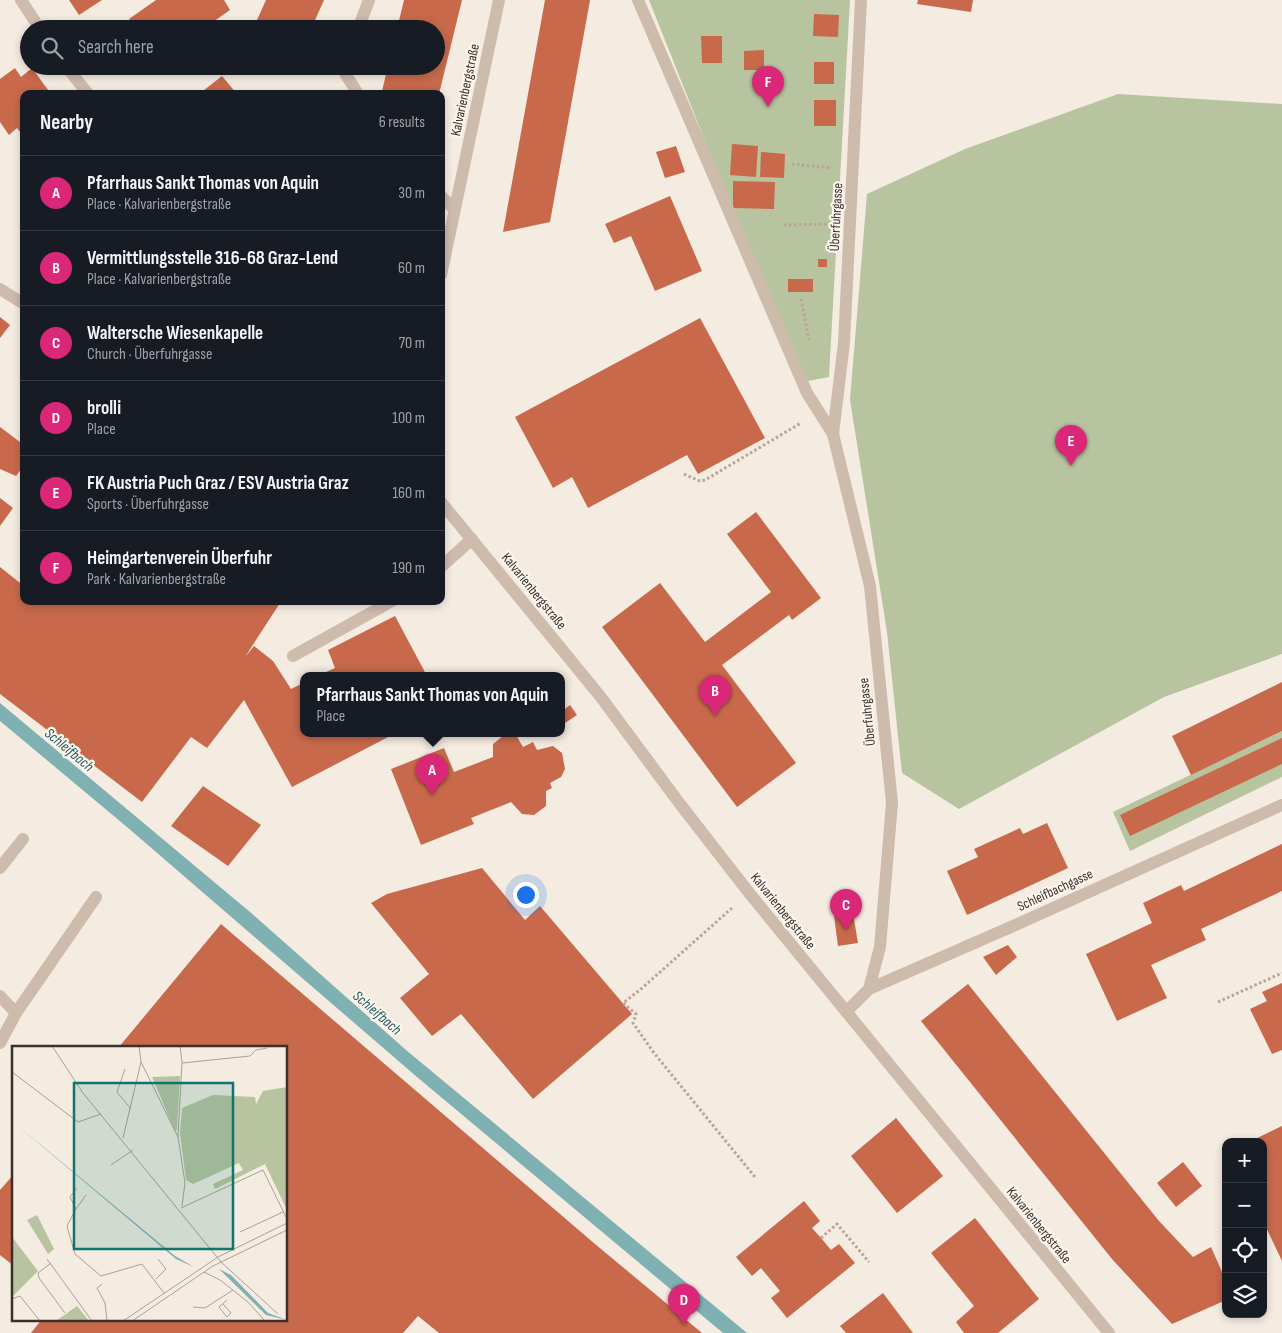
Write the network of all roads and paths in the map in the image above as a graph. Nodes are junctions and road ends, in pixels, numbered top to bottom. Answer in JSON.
{"nodes":[{"id":1,"x":21,"y":0,"type":"edge"},
{"id":2,"x":369,"y":0,"type":"edge"},
{"id":3,"x":499,"y":0,"type":"edge"},
{"id":4,"x":638,"y":0,"type":"edge"},
{"id":5,"x":861,"y":0,"type":"edge"},
{"id":6,"x":34,"y":20,"type":"edge"},
{"id":7,"x":361,"y":20,"type":"edge"},
{"id":8,"x":73,"y":75,"type":"edge"},
{"id":9,"x":346,"y":75,"type":"edge"},
{"id":10,"x":85,"y":90,"type":"edge"},
{"id":11,"x":356,"y":90,"type":"edge"},
{"id":12,"x":792,"y":164,"type":"dead end"},
{"id":13,"x":853,"y":170,"type":"junction"},
{"id":14,"x":445,"y":200,"type":"edge"},
{"id":15,"x":455,"y":210,"type":"junction"},
{"id":16,"x":850,"y":223,"type":"junction"},
{"id":17,"x":784,"y":225,"type":"dead end"},
{"id":18,"x":445,"y":256,"type":"edge"},
{"id":19,"x":0,"y":289,"type":"edge"},
{"id":20,"x":20,"y":302,"type":"edge"},
{"id":21,"x":819,"y":412,"type":"junction"},
{"id":22,"x":833,"y":434,"type":"junction"},
{"id":23,"x":684,"y":474,"type":"dead end"},
{"id":24,"x":445,"y":507,"type":"edge"},
{"id":25,"x":472,"y":539,"type":"junction"},
{"id":26,"x":445,"y":563,"type":"edge"},
{"id":27,"x":385,"y":605,"type":"edge"},
{"id":28,"x":293,"y":656,"type":"dead end"},
{"id":29,"x":1282,"y":804,"type":"edge"},
{"id":30,"x":23,"y":839,"type":"dead end"},
{"id":31,"x":0,"y":868,"type":"edge"},
{"id":32,"x":96,"y":897,"type":"dead end"},
{"id":33,"x":732,"y":908,"type":"dead end"},
{"id":34,"x":1282,"y":973,"type":"edge"},
{"id":35,"x":869,"y":989,"type":"junction"},
{"id":36,"x":0,"y":996,"type":"edge"},
{"id":37,"x":1218,"y":1002,"type":"dead end"},
{"id":38,"x":16,"y":1012,"type":"junction"},
{"id":39,"x":846,"y":1012,"type":"junction"},
{"id":40,"x":0,"y":1042,"type":"edge"},
{"id":41,"x":755,"y":1177,"type":"dead end"},
{"id":42,"x":821,"y":1238,"type":"dead end"},
{"id":43,"x":869,"y":1262,"type":"dead end"},
{"id":44,"x":1109,"y":1333,"type":"edge"}],
"edges":[{"from":1,"to":6,"type":"street"},
{"from":2,"to":7,"type":"street"},
{"from":3,"to":15,"type":"street","name":"Kalvarienbergstraße"},
{"from":4,"to":21,"type":"street","name":"Überfuhrgasse"},
{"from":5,"to":13,"type":"street","name":"Überfuhrgasse"},
{"from":8,"to":10,"type":"street"},
{"from":9,"to":11,"type":"street"},
{"from":12,"to":13,"type":"path"},
{"from":13,"to":16,"type":"street","name":"Überfuhrgasse"},
{"from":14,"to":15,"type":"street"},
{"from":15,"to":18,"type":"street","name":"Kalvarienbergstraße"},
{"from":16,"to":17,"type":"path"},
{"from":16,"to":22,"type":"street","name":"Überfuhrgasse"},
{"from":19,"to":20,"type":"street"},
{"from":21,"to":22,"type":"street","name":"Überfuhrgasse"},
{"from":21,"to":23,"type":"path"},
{"from":22,"to":35,"type":"street","name":"Überfuhrgasse"},
{"from":24,"to":25,"type":"street","name":"Kalvarienbergstraße"},
{"from":25,"to":26,"type":"street"},
{"from":25,"to":39,"type":"street","name":"Kalvarienbergstraße"},
{"from":27,"to":28,"type":"street"},
{"from":29,"to":35,"type":"street","name":"Schleifbachgasse"},
{"from":30,"to":31,"type":"street"},
{"from":32,"to":38,"type":"street"},
{"from":33,"to":41,"type":"path"},
{"from":34,"to":37,"type":"path"},
{"from":35,"to":39,"type":"street","name":"Schleifbachgasse"},
{"from":36,"to":38,"type":"street"},
{"from":38,"to":40,"type":"street"},
{"from":39,"to":44,"type":"street","name":"Kalvarienbergstraße"},
{"from":42,"to":43,"type":"path"}]}
